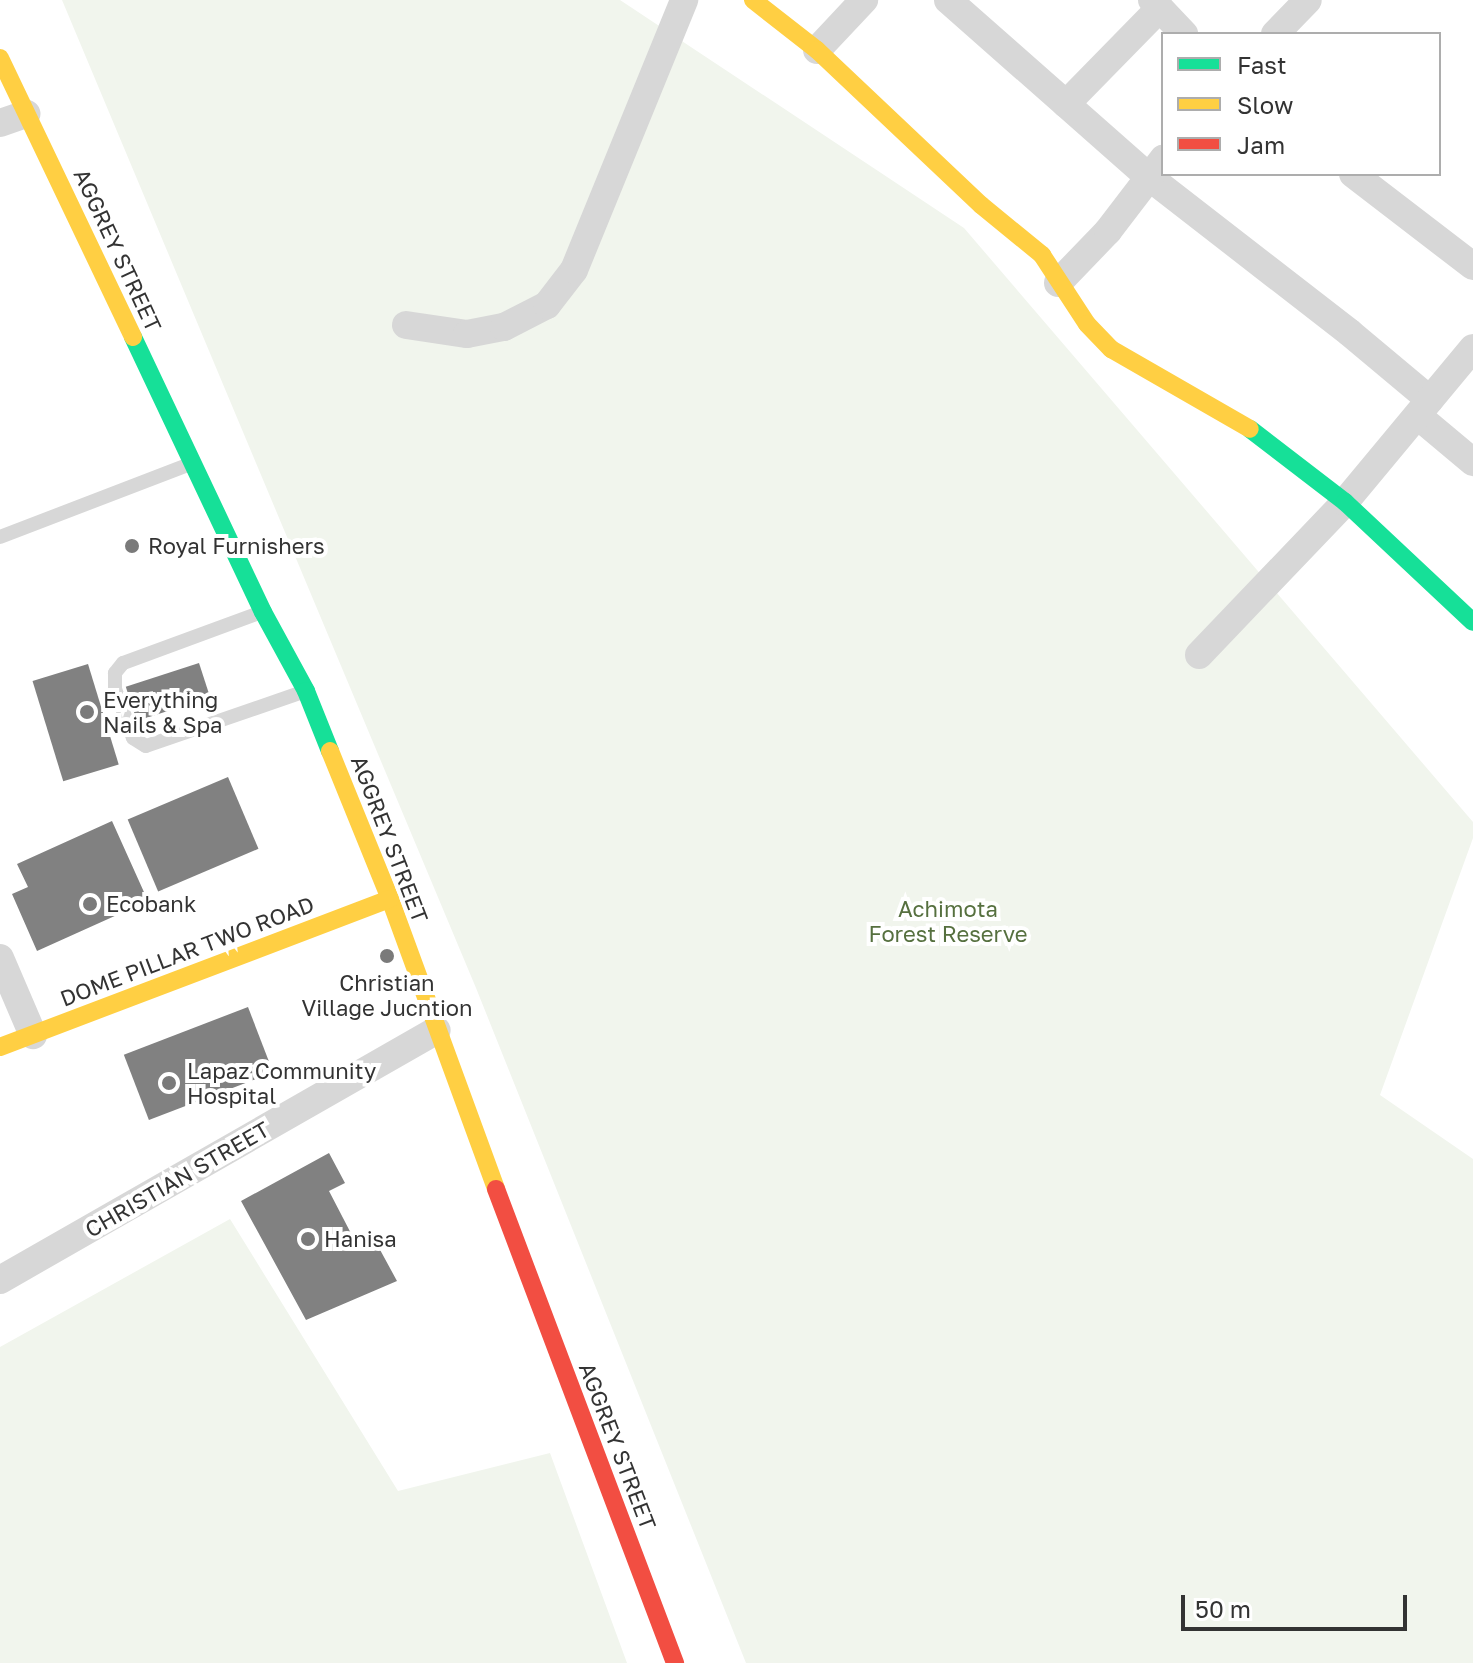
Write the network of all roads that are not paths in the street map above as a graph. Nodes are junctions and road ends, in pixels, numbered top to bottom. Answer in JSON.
{"nodes":[{"id":1,"x":684,"y":0,"type":"edge"},
{"id":2,"x":753,"y":0,"type":"edge"},
{"id":3,"x":864,"y":0,"type":"edge"},
{"id":4,"x":948,"y":0,"type":"edge"},
{"id":5,"x":1308,"y":0,"type":"edge"},
{"id":6,"x":1156,"y":4,"type":"edge"},
{"id":7,"x":1182,"y":32,"type":"edge"},
{"id":8,"x":1277,"y":32,"type":"edge"},
{"id":9,"x":817,"y":50,"type":"junction"},
{"id":10,"x":0,"y":58,"type":"edge"},
{"id":11,"x":1066,"y":104,"type":"junction"},
{"id":12,"x":13,"y":119,"type":"edge"},
{"id":13,"x":1156,"y":168,"type":"edge"},
{"id":14,"x":1165,"y":176,"type":"edge"},
{"id":15,"x":1356,"y":176,"type":"edge"},
{"id":16,"x":1473,"y":266,"type":"edge"},
{"id":17,"x":1058,"y":283,"type":"junction"},
{"id":18,"x":406,"y":325,"type":"dead end"},
{"id":19,"x":1473,"y":348,"type":"edge"},
{"id":20,"x":1424,"y":408,"type":"junction"},
{"id":21,"x":1473,"y":462,"type":"edge"},
{"id":22,"x":193,"y":463,"type":"junction"},
{"id":23,"x":1345,"y":502,"type":"junction"},
{"id":24,"x":0,"y":537,"type":"edge"},
{"id":25,"x":263,"y":612,"type":"junction"},
{"id":26,"x":1473,"y":622,"type":"edge"},
{"id":27,"x":1199,"y":655,"type":"dead end"},
{"id":28,"x":306,"y":691,"type":"junction"},
{"id":29,"x":390,"y":899,"type":"junction"},
{"id":30,"x":0,"y":958,"type":"edge"},
{"id":31,"x":437,"y":1030,"type":"junction"},
{"id":32,"x":33,"y":1035,"type":"junction"},
{"id":33,"x":0,"y":1047,"type":"edge"},
{"id":34,"x":0,"y":1280,"type":"edge"},
{"id":35,"x":675,"y":1663,"type":"edge"}],
"edges":[{"from":1,"to":18,"type":"street"},
{"from":2,"to":9,"type":"main road"},
{"from":3,"to":9,"type":"street"},
{"from":4,"to":11,"type":"street"},
{"from":5,"to":8,"type":"street"},
{"from":6,"to":7,"type":"street"},
{"from":6,"to":11,"type":"street"},
{"from":9,"to":17,"type":"main road"},
{"from":10,"to":12,"type":"main road","name":"AGGREY STREET"},
{"from":11,"to":13,"type":"street"},
{"from":12,"to":22,"type":"main road","name":"AGGREY STREET"},
{"from":13,"to":17,"type":"street"},
{"from":14,"to":20,"type":"street"},
{"from":15,"to":16,"type":"street"},
{"from":17,"to":23,"type":"main road"},
{"from":19,"to":20,"type":"street"},
{"from":20,"to":21,"type":"street"},
{"from":20,"to":23,"type":"street"},
{"from":22,"to":24,"type":"lane"},
{"from":22,"to":25,"type":"main road","name":"AGGREY STREET"},
{"from":23,"to":26,"type":"main road"},
{"from":23,"to":27,"type":"street"},
{"from":25,"to":28,"type":"main road","name":"AGGREY STREET"},
{"from":25,"to":28,"type":"lane"},
{"from":28,"to":29,"type":"main road","name":"AGGREY STREET"},
{"from":29,"to":31,"type":"main road","name":"AGGREY STREET"},
{"from":29,"to":32,"type":"main road","name":"DOME PILLAR TWO ROAD"},
{"from":30,"to":32,"type":"street"},
{"from":31,"to":34,"type":"street","name":"CHRISTIAN STREET"},
{"from":31,"to":35,"type":"main road","name":"AGGREY STREET"},
{"from":32,"to":33,"type":"main road","name":"DOME PILLAR TWO ROAD"}]}
